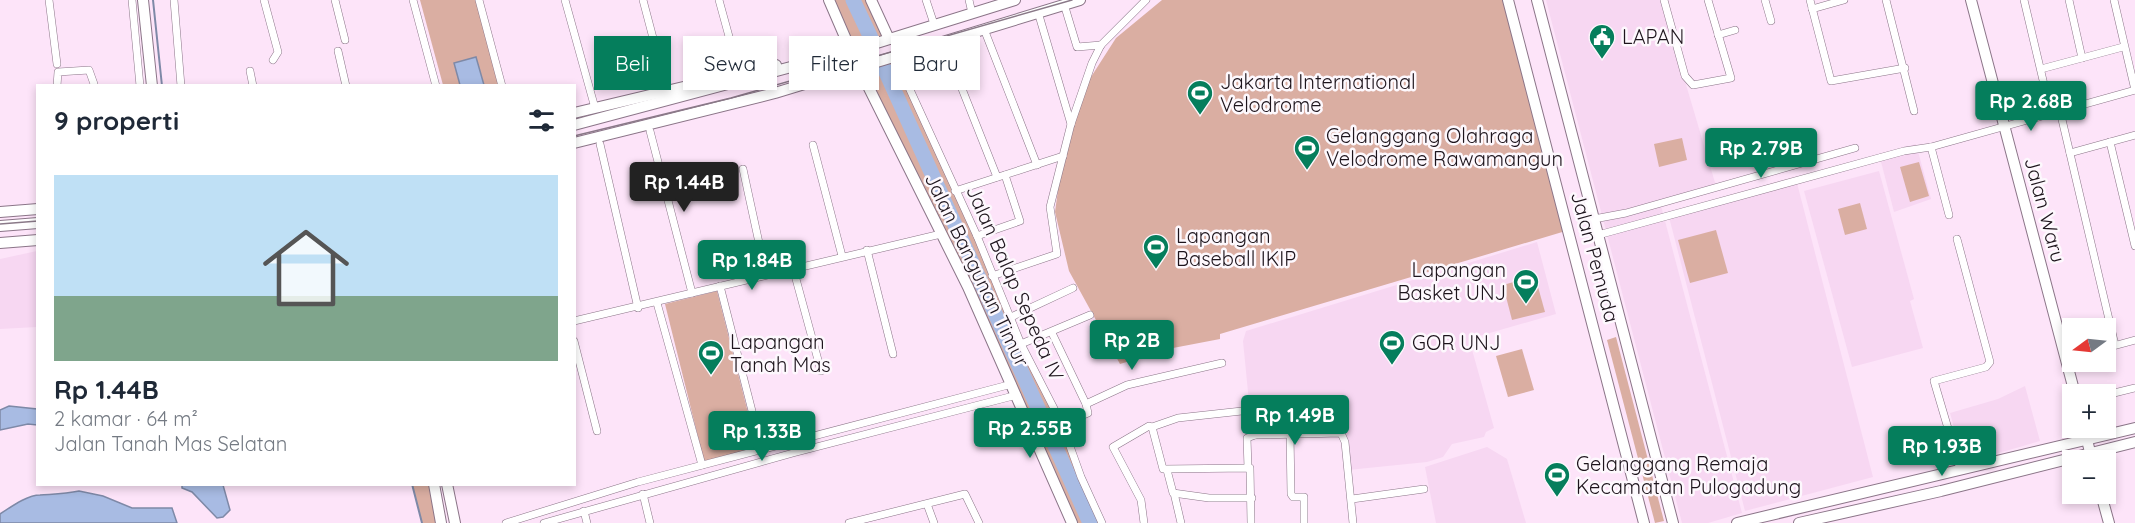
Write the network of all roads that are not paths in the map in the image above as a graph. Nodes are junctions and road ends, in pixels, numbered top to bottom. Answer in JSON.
{"nodes":[{"id":1,"x":49,"y":0,"type":"edge"},
{"id":2,"x":132,"y":0,"type":"edge"},
{"id":3,"x":143,"y":0,"type":"edge"},
{"id":4,"x":174,"y":0,"type":"edge"},
{"id":5,"x":264,"y":0,"type":"edge"},
{"id":6,"x":335,"y":0,"type":"edge"},
{"id":7,"x":413,"y":0,"type":"edge"},
{"id":8,"x":479,"y":0,"type":"edge"},
{"id":9,"x":566,"y":0,"type":"edge"},
{"id":10,"x":643,"y":0,"type":"edge"},
{"id":11,"x":719,"y":0,"type":"edge"},
{"id":12,"x":829,"y":0,"type":"edge"},
{"id":13,"x":871,"y":0,"type":"edge"},
{"id":14,"x":926,"y":0,"type":"edge"},
{"id":15,"x":969,"y":0,"type":"edge"},
{"id":16,"x":1080,"y":0,"type":"edge"},
{"id":17,"x":1146,"y":0,"type":"edge"},
{"id":18,"x":1508,"y":0,"type":"edge"},
{"id":19,"x":1537,"y":0,"type":"edge"},
{"id":20,"x":1664,"y":0,"type":"edge"},
{"id":21,"x":1708,"y":0,"type":"edge"},
{"id":22,"x":1765,"y":0,"type":"edge"},
{"id":23,"x":1810,"y":0,"type":"edge"},
{"id":24,"x":1844,"y":0,"type":"edge"},
{"id":25,"x":1886,"y":0,"type":"edge"},
{"id":26,"x":1971,"y":0,"type":"edge"},
{"id":27,"x":2024,"y":0,"type":"edge"},
{"id":28,"x":2069,"y":0,"type":"edge"},
{"id":29,"x":2114,"y":0,"type":"edge"},
{"id":30,"x":1011,"y":1,"type":"edge"},
{"id":31,"x":1064,"y":4,"type":"junction"},
{"id":32,"x":1812,"y":9,"type":"junction"},
{"id":33,"x":1038,"y":12,"type":"junction"},
{"id":34,"x":972,"y":13,"type":"junction"},
{"id":35,"x":1771,"y":21,"type":"dead end"},
{"id":36,"x":934,"y":24,"type":"junction"},
{"id":37,"x":980,"y":30,"type":"junction"},
{"id":38,"x":1735,"y":30,"type":"dead end"},
{"id":39,"x":1718,"y":34,"type":"junction"},
{"id":40,"x":729,"y":36,"type":"edge"},
{"id":41,"x":848,"y":36,"type":"edge"},
{"id":42,"x":960,"y":36,"type":"edge"},
{"id":43,"x":345,"y":40,"type":"dead end"},
{"id":44,"x":885,"y":40,"type":"junction"},
{"id":45,"x":879,"y":42,"type":"edge"},
{"id":46,"x":1101,"y":45,"type":"junction"},
{"id":47,"x":2123,"y":47,"type":"junction"},
{"id":48,"x":338,"y":51,"type":"dead end"},
{"id":49,"x":891,"y":58,"type":"edge"},
{"id":50,"x":2082,"y":58,"type":"junction"},
{"id":51,"x":273,"y":60,"type":"dead end"},
{"id":52,"x":879,"y":62,"type":"edge"},
{"id":53,"x":57,"y":64,"type":"dead end"},
{"id":54,"x":789,"y":68,"type":"edge"},
{"id":55,"x":1905,"y":68,"type":"junction"},
{"id":56,"x":2042,"y":69,"type":"junction"},
{"id":57,"x":250,"y":71,"type":"dead end"},
{"id":58,"x":57,"y":84,"type":"edge"},
{"id":59,"x":94,"y":84,"type":"edge"},
{"id":60,"x":140,"y":84,"type":"edge"},
{"id":61,"x":152,"y":84,"type":"edge"},
{"id":62,"x":182,"y":84,"type":"edge"},
{"id":63,"x":253,"y":84,"type":"edge"},
{"id":64,"x":346,"y":84,"type":"edge"},
{"id":65,"x":435,"y":84,"type":"edge"},
{"id":66,"x":501,"y":84,"type":"edge"},
{"id":67,"x":683,"y":87,"type":"edge"},
{"id":68,"x":789,"y":89,"type":"edge"},
{"id":69,"x":875,"y":90,"type":"edge"},
{"id":70,"x":906,"y":90,"type":"edge"},
{"id":71,"x":962,"y":90,"type":"edge"},
{"id":72,"x":2135,"y":90,"type":"edge"},
{"id":73,"x":667,"y":91,"type":"junction"},
{"id":74,"x":595,"y":108,"type":"junction"},
{"id":75,"x":1914,"y":111,"type":"dead end"},
{"id":76,"x":2060,"y":111,"type":"junction"},
{"id":77,"x":576,"y":113,"type":"edge"},
{"id":78,"x":2051,"y":114,"type":"junction"},
{"id":79,"x":615,"y":116,"type":"junction"},
{"id":80,"x":1071,"y":124,"type":"junction"},
{"id":81,"x":576,"y":125,"type":"edge"},
{"id":82,"x":2004,"y":127,"type":"junction"},
{"id":83,"x":650,"y":131,"type":"dead end"},
{"id":84,"x":619,"y":132,"type":"junction"},
{"id":85,"x":2135,"y":135,"type":"edge"},
{"id":86,"x":2110,"y":142,"type":"junction"},
{"id":87,"x":576,"y":143,"type":"edge"},
{"id":88,"x":600,"y":144,"type":"dead end"},
{"id":89,"x":813,"y":145,"type":"dead end"},
{"id":90,"x":1931,"y":147,"type":"junction"},
{"id":91,"x":1855,"y":148,"type":"dead end"},
{"id":92,"x":2070,"y":153,"type":"junction"},
{"id":93,"x":1063,"y":156,"type":"junction"},
{"id":94,"x":1037,"y":165,"type":"junction"},
{"id":95,"x":1796,"y":166,"type":"junction"},
{"id":96,"x":743,"y":169,"type":"dead end"},
{"id":97,"x":1005,"y":175,"type":"junction"},
{"id":98,"x":997,"y":177,"type":"junction"},
{"id":99,"x":1802,"y":181,"type":"junction"},
{"id":100,"x":955,"y":191,"type":"junction"},
{"id":101,"x":36,"y":209,"type":"edge"},
{"id":102,"x":0,"y":213,"type":"edge"},
{"id":103,"x":1620,"y":215,"type":"junction"},
{"id":104,"x":1948,"y":215,"type":"dead end"},
{"id":105,"x":1594,"y":219,"type":"junction"},
{"id":106,"x":36,"y":223,"type":"edge"},
{"id":107,"x":0,"y":226,"type":"edge"},
{"id":108,"x":1624,"y":229,"type":"junction"},
{"id":109,"x":941,"y":234,"type":"junction"},
{"id":110,"x":1598,"y":235,"type":"junction"},
{"id":111,"x":977,"y":236,"type":"junction"},
{"id":112,"x":1957,"y":239,"type":"dead end"},
{"id":113,"x":36,"y":240,"type":"edge"},
{"id":114,"x":0,"y":243,"type":"edge"},
{"id":115,"x":2135,"y":246,"type":"edge"},
{"id":116,"x":867,"y":250,"type":"junction"},
{"id":117,"x":842,"y":256,"type":"junction"},
{"id":118,"x":793,"y":268,"type":"junction"},
{"id":119,"x":766,"y":275,"type":"junction"},
{"id":120,"x":992,"y":276,"type":"junction"},
{"id":121,"x":720,"y":286,"type":"junction"},
{"id":122,"x":1073,"y":288,"type":"dead end"},
{"id":123,"x":692,"y":293,"type":"junction"},
{"id":124,"x":657,"y":303,"type":"junction"},
{"id":125,"x":638,"y":308,"type":"junction"},
{"id":126,"x":1090,"y":315,"type":"dead end"},
{"id":127,"x":1009,"y":318,"type":"junction"},
{"id":128,"x":2109,"y":318,"type":"edge"},
{"id":129,"x":576,"y":321,"type":"edge"},
{"id":130,"x":1052,"y":333,"type":"junction"},
{"id":131,"x":2062,"y":333,"type":"edge"},
{"id":132,"x":2135,"y":340,"type":"edge"},
{"id":133,"x":1021,"y":344,"type":"junction"},
{"id":134,"x":2116,"y":345,"type":"edge"},
{"id":135,"x":576,"y":349,"type":"edge"},
{"id":136,"x":893,"y":354,"type":"dead end"},
{"id":137,"x":1222,"y":363,"type":"dead end"},
{"id":138,"x":821,"y":371,"type":"dead end"},
{"id":139,"x":2135,"y":388,"type":"edge"},
{"id":140,"x":1015,"y":390,"type":"junction"},
{"id":141,"x":2116,"y":393,"type":"edge"},
{"id":142,"x":1086,"y":404,"type":"junction"},
{"id":143,"x":1062,"y":424,"type":"junction"},
{"id":144,"x":1152,"y":427,"type":"junction"},
{"id":145,"x":2135,"y":428,"type":"edge"},
{"id":146,"x":2116,"y":430,"type":"edge"},
{"id":147,"x":597,"y":431,"type":"dead end"},
{"id":148,"x":1290,"y":434,"type":"junction"},
{"id":149,"x":1255,"y":435,"type":"junction"},
{"id":150,"x":2068,"y":438,"type":"edge"},
{"id":151,"x":2135,"y":441,"type":"edge"},
{"id":152,"x":762,"y":450,"type":"junction"},
{"id":153,"x":2111,"y":450,"type":"edge"},
{"id":154,"x":2062,"y":464,"type":"edge"},
{"id":155,"x":702,"y":465,"type":"junction"},
{"id":156,"x":1248,"y":468,"type":"junction"},
{"id":157,"x":1960,"y":469,"type":"junction"},
{"id":158,"x":1167,"y":470,"type":"junction"},
{"id":159,"x":1938,"y":476,"type":"junction"},
{"id":160,"x":434,"y":486,"type":"edge"},
{"id":161,"x":447,"y":486,"type":"edge"},
{"id":162,"x":1424,"y":489,"type":"dead end"},
{"id":163,"x":1941,"y":491,"type":"junction"},
{"id":164,"x":1174,"y":493,"type":"junction"},
{"id":165,"x":643,"y":494,"type":"junction"},
{"id":166,"x":1845,"y":497,"type":"junction"},
{"id":167,"x":1252,"y":498,"type":"junction"},
{"id":168,"x":1352,"y":499,"type":"junction"},
{"id":169,"x":927,"y":504,"type":"junction"},
{"id":170,"x":2104,"y":504,"type":"edge"},
{"id":171,"x":584,"y":511,"type":"junction"},
{"id":172,"x":1849,"y":511,"type":"junction"},
{"id":173,"x":886,"y":519,"type":"edge"},
{"id":174,"x":441,"y":523,"type":"edge"},
{"id":175,"x":455,"y":523,"type":"edge"},
{"id":176,"x":506,"y":523,"type":"edge"},
{"id":177,"x":544,"y":523,"type":"edge"},
{"id":178,"x":587,"y":523,"type":"edge"},
{"id":179,"x":650,"y":523,"type":"edge"},
{"id":180,"x":849,"y":523,"type":"edge"},
{"id":181,"x":934,"y":523,"type":"edge"},
{"id":182,"x":979,"y":523,"type":"edge"},
{"id":183,"x":1072,"y":523,"type":"edge"},
{"id":184,"x":1102,"y":523,"type":"edge"},
{"id":185,"x":1144,"y":523,"type":"edge"},
{"id":186,"x":1181,"y":523,"type":"edge"},
{"id":187,"x":1251,"y":523,"type":"edge"},
{"id":188,"x":1304,"y":523,"type":"edge"},
{"id":189,"x":1353,"y":523,"type":"edge"},
{"id":190,"x":1644,"y":523,"type":"edge"},
{"id":191,"x":1673,"y":523,"type":"edge"},
{"id":192,"x":1737,"y":523,"type":"edge"},
{"id":193,"x":1799,"y":523,"type":"edge"},
{"id":194,"x":2109,"y":523,"type":"edge"}],
"edges":[{"from":1,"to":53,"type":"street"},
{"from":2,"to":60,"type":"street"},
{"from":3,"to":61,"type":"main road"},
{"from":4,"to":62,"type":"street"},
{"from":5,"to":51,"type":"street"},
{"from":6,"to":43,"type":"street"},
{"from":7,"to":65,"type":"street"},
{"from":8,"to":66,"type":"street"},
{"from":9,"to":74,"type":"street"},
{"from":10,"to":73,"type":"street"},
{"from":11,"to":40,"type":"street"},
{"from":12,"to":41,"type":"main road"},
{"from":13,"to":44,"type":"main road"},
{"from":14,"to":36,"type":"street"},
{"from":15,"to":34,"type":"street"},
{"from":16,"to":31,"type":"main road"},
{"from":17,"to":46,"type":"street"},
{"from":18,"to":190,"type":"main road","name":"Jalan Pemuda"},
{"from":19,"to":105,"type":"main road","name":"Jalan Pemuda"},
{"from":20,"to":39,"type":"street"},
{"from":21,"to":39,"type":"street"},
{"from":22,"to":35,"type":"street"},
{"from":23,"to":32,"type":"street"},
{"from":24,"to":32,"type":"street"},
{"from":25,"to":55,"type":"street"},
{"from":26,"to":82,"type":"main road","name":"Jalan Waru"},
{"from":27,"to":56,"type":"street"},
{"from":28,"to":50,"type":"street"},
{"from":29,"to":47,"type":"street"},
{"from":30,"to":34,"type":"main road"},
{"from":31,"to":33,"type":"main road"},
{"from":31,"to":46,"type":"street"},
{"from":32,"to":55,"type":"street"},
{"from":33,"to":37,"type":"main road"},
{"from":33,"to":80,"type":"street"},
{"from":34,"to":36,"type":"main road"},
{"from":34,"to":37,"type":"main road"},
{"from":36,"to":44,"type":"main road"},
{"from":37,"to":42,"type":"main road"},
{"from":37,"to":94,"type":"street"},
{"from":38,"to":39,"type":"street"},
{"from":44,"to":45,"type":"main road"},
{"from":46,"to":80,"type":"street"},
{"from":47,"to":50,"type":"street"},
{"from":47,"to":72,"type":"street"},
{"from":48,"to":64,"type":"street"},
{"from":49,"to":52,"type":"main road"},
{"from":50,"to":56,"type":"street"},
{"from":54,"to":79,"type":"main road"},
{"from":55,"to":75,"type":"street"},
{"from":56,"to":78,"type":"street"},
{"from":57,"to":63,"type":"street"},
{"from":58,"to":59,"type":"street"},
{"from":67,"to":73,"type":"main road"},
{"from":68,"to":84,"type":"main road"},
{"from":69,"to":109,"type":"main road","name":"Jalan Bangunan Timur"},
{"from":70,"to":100,"type":"street","name":"Jalan Balap Sepeda IV"},
{"from":71,"to":98,"type":"street","name":"Jalan Balap Sepeda IV"},
{"from":72,"to":76,"type":"street"},
{"from":73,"to":74,"type":"main road"},
{"from":74,"to":77,"type":"main road"},
{"from":76,"to":78,"type":"street"},
{"from":76,"to":92,"type":"street"},
{"from":78,"to":82,"type":"street"},
{"from":79,"to":81,"type":"main road"},
{"from":79,"to":84,"type":"main road"},
{"from":80,"to":93,"type":"street"},
{"from":82,"to":90,"type":"street"},
{"from":82,"to":131,"type":"main road","name":"Jalan Waru"},
{"from":83,"to":123,"type":"street"},
{"from":84,"to":87,"type":"main road"},
{"from":85,"to":86,"type":"street"},
{"from":86,"to":92,"type":"street"},
{"from":86,"to":115,"type":"street"},
{"from":88,"to":125,"type":"street"},
{"from":89,"to":117,"type":"street"},
{"from":90,"to":99,"type":"street"},
{"from":90,"to":104,"type":"street"},
{"from":91,"to":95,"type":"street"},
{"from":92,"to":128,"type":"street"},
{"from":93,"to":94,"type":"street"},
{"from":93,"to":120,"type":"street"},
{"from":94,"to":97,"type":"street"},
{"from":95,"to":99,"type":"street"},
{"from":95,"to":103,"type":"street"},
{"from":96,"to":119,"type":"street"},
{"from":97,"to":98,"type":"street"},
{"from":97,"to":111,"type":"street"},
{"from":98,"to":100,"type":"street"},
{"from":99,"to":108,"type":"street"},
{"from":100,"to":111,"type":"street","name":"Jalan Balap Sepeda IV"},
{"from":101,"to":102,"type":"main road"},
{"from":103,"to":105,"type":"street"},
{"from":103,"to":108,"type":"street"},
{"from":105,"to":110,"type":"main road","name":"Jalan Pemuda"},
{"from":106,"to":107,"type":"main road"},
{"from":108,"to":110,"type":"street"},
{"from":109,"to":116,"type":"street"},
{"from":109,"to":140,"type":"main road","name":"Jalan Bangunan Timur"},
{"from":110,"to":191,"type":"main road","name":"Jalan Pemuda"},
{"from":111,"to":120,"type":"street","name":"Jalan Balap Sepeda IV"},
{"from":112,"to":157,"type":"street"},
{"from":113,"to":114,"type":"main road"},
{"from":116,"to":117,"type":"street"},
{"from":116,"to":136,"type":"street"},
{"from":117,"to":118,"type":"street"},
{"from":118,"to":119,"type":"street"},
{"from":118,"to":138,"type":"street"},
{"from":119,"to":121,"type":"street"},
{"from":120,"to":127,"type":"street","name":"Jalan Balap Sepeda IV"},
{"from":121,"to":123,"type":"street"},
{"from":121,"to":152,"type":"street"},
{"from":122,"to":127,"type":"street"},
{"from":123,"to":124,"type":"street"},
{"from":124,"to":125,"type":"street"},
{"from":124,"to":155,"type":"street"},
{"from":125,"to":129,"type":"street"},
{"from":126,"to":130,"type":"street"},
{"from":127,"to":133,"type":"street","name":"Jalan Balap Sepeda IV"},
{"from":130,"to":133,"type":"street"},
{"from":130,"to":142,"type":"street"},
{"from":132,"to":134,"type":"street"},
{"from":133,"to":143,"type":"street","name":"Jalan Balap Sepeda IV"},
{"from":135,"to":147,"type":"street"},
{"from":137,"to":142,"type":"street"},
{"from":139,"to":141,"type":"street"},
{"from":140,"to":152,"type":"street"},
{"from":140,"to":165,"type":"street"},
{"from":140,"to":183,"type":"main road","name":"Jalan Bangunan Timur"},
{"from":142,"to":143,"type":"street"},
{"from":143,"to":184,"type":"street","name":"Jalan Balap Sepeda IV"},
{"from":144,"to":149,"type":"street"},
{"from":144,"to":158,"type":"street"},
{"from":144,"to":185,"type":"street"},
{"from":145,"to":146,"type":"main road"},
{"from":148,"to":149,"type":"street"},
{"from":148,"to":168,"type":"street"},
{"from":148,"to":188,"type":"street"},
{"from":149,"to":156,"type":"street"},
{"from":150,"to":157,"type":"main road"},
{"from":151,"to":153,"type":"main road"},
{"from":152,"to":155,"type":"street"},
{"from":154,"to":163,"type":"main road"},
{"from":155,"to":176,"type":"street"},
{"from":156,"to":158,"type":"street"},
{"from":156,"to":167,"type":"street"},
{"from":157,"to":159,"type":"main road"},
{"from":158,"to":164,"type":"street"},
{"from":159,"to":163,"type":"main road"},
{"from":159,"to":166,"type":"main road"},
{"from":160,"to":174,"type":"main road"},
{"from":161,"to":175,"type":"main road"},
{"from":162,"to":168,"type":"street"},
{"from":163,"to":172,"type":"main road"},
{"from":164,"to":167,"type":"street"},
{"from":164,"to":186,"type":"street"},
{"from":165,"to":171,"type":"street"},
{"from":165,"to":179,"type":"street"},
{"from":166,"to":172,"type":"main road"},
{"from":166,"to":192,"type":"main road"},
{"from":167,"to":187,"type":"street"},
{"from":168,"to":189,"type":"street"},
{"from":169,"to":173,"type":"street"},
{"from":169,"to":181,"type":"street"},
{"from":169,"to":182,"type":"street"},
{"from":170,"to":194,"type":"main road"},
{"from":171,"to":177,"type":"street"},
{"from":171,"to":178,"type":"street"},
{"from":172,"to":193,"type":"main road"},
{"from":173,"to":180,"type":"street"}]}
